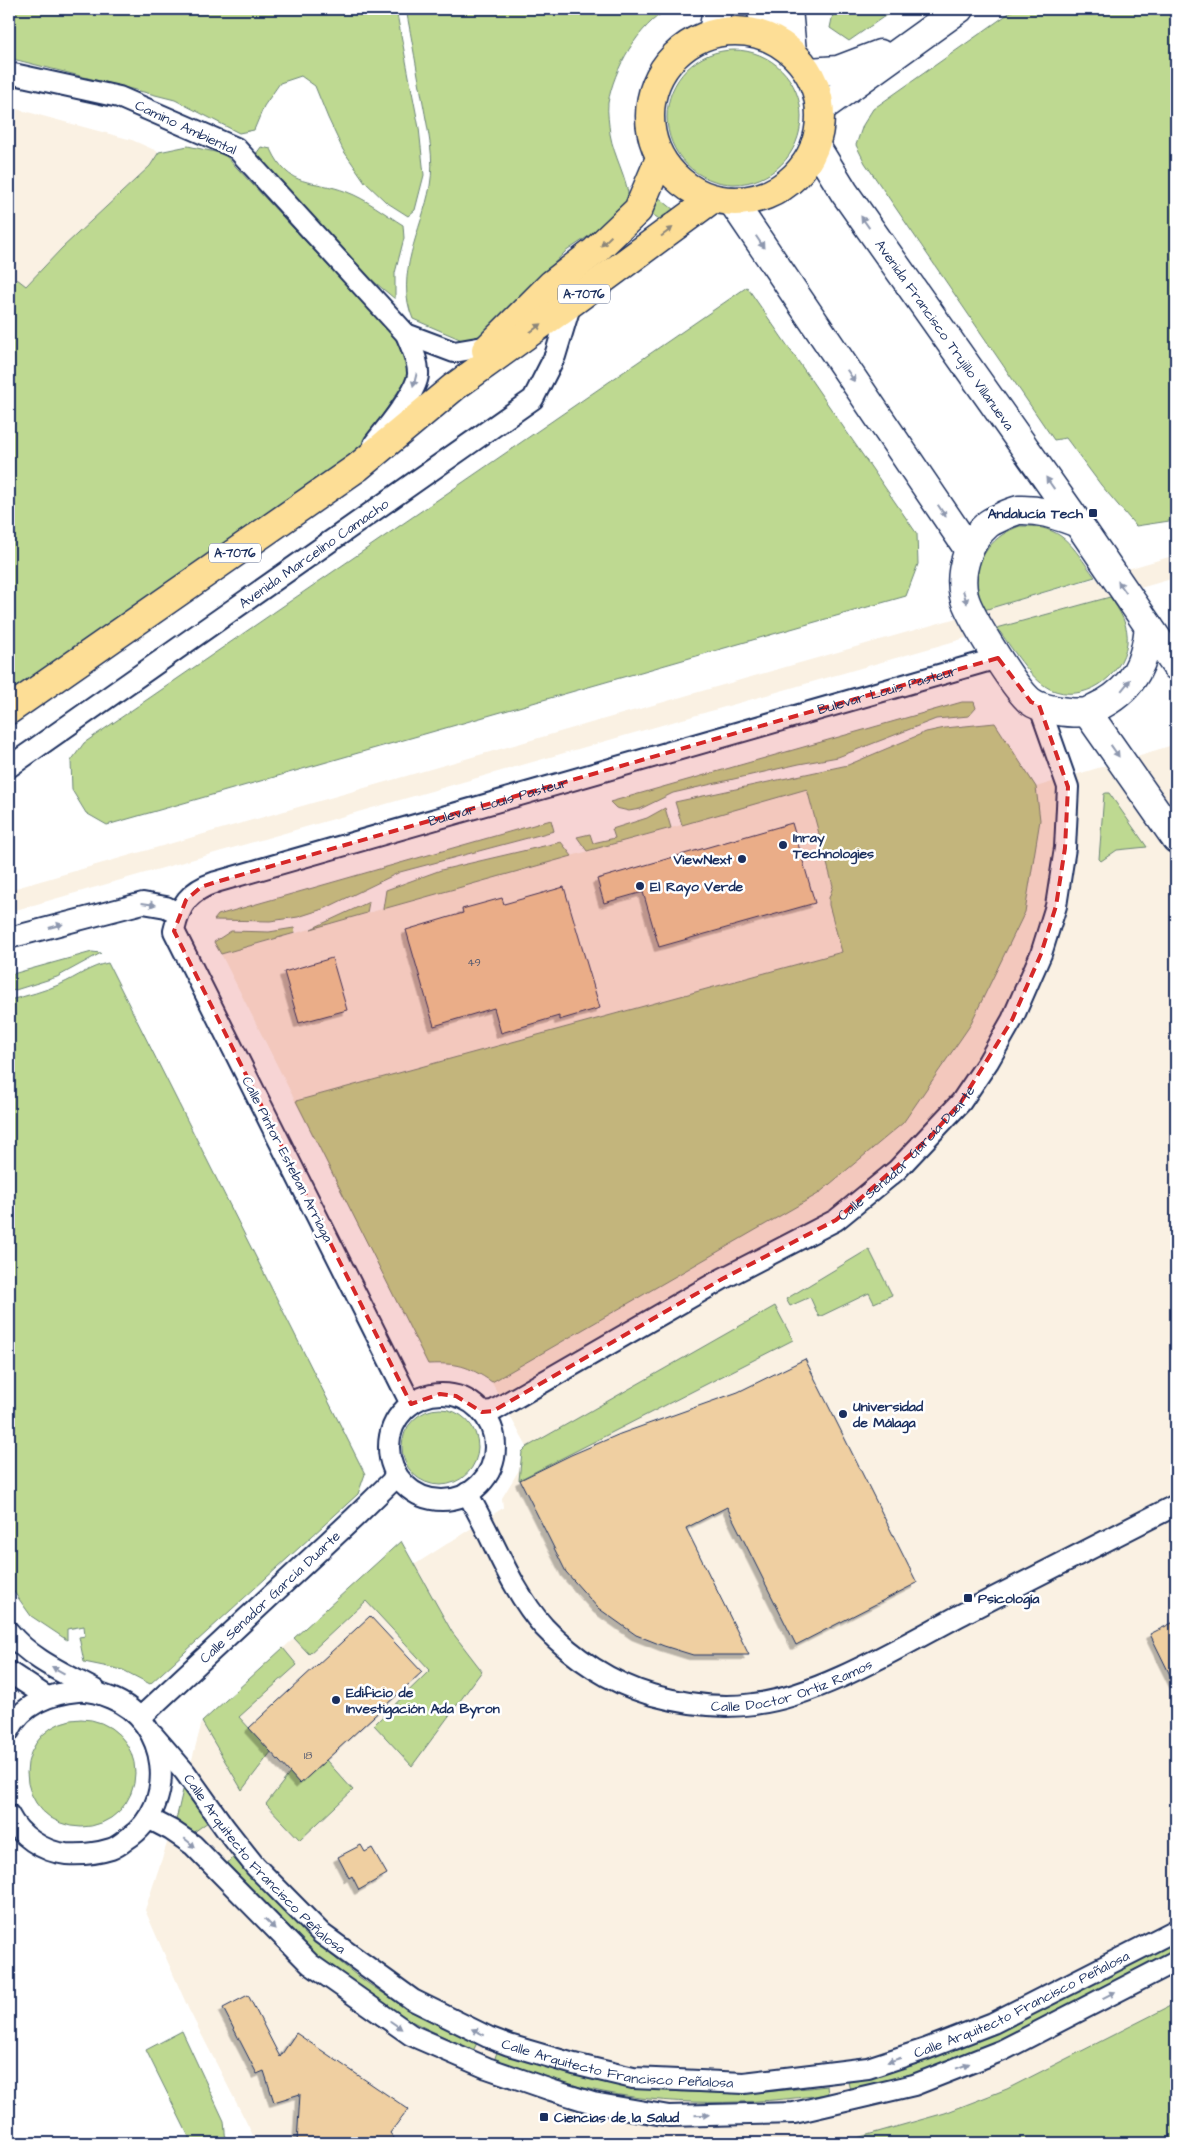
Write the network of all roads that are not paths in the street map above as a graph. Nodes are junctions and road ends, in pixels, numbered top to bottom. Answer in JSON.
{"nodes":[{"id":1,"x":761,"y":9,"type":"edge"},
{"id":2,"x":788,"y":9,"type":"edge"},
{"id":3,"x":959,"y":9,"type":"edge"},
{"id":4,"x":715,"y":21,"type":"edge"},
{"id":5,"x":912,"y":42,"type":"junction"},
{"id":6,"x":791,"y":54,"type":"junction"},
{"id":7,"x":9,"y":73,"type":"edge"},
{"id":8,"x":820,"y":110,"type":"junction"},
{"id":9,"x":815,"y":145,"type":"junction"},
{"id":10,"x":660,"y":158,"type":"junction"},
{"id":11,"x":722,"y":200,"type":"junction"},
{"id":12,"x":571,"y":303,"type":"junction"},
{"id":13,"x":406,"y":334,"type":"junction"},
{"id":14,"x":489,"y":346,"type":"junction"},
{"id":15,"x":454,"y":387,"type":"junction"},
{"id":16,"x":358,"y":467,"type":"junction"},
{"id":17,"x":1078,"y":523,"type":"junction"},
{"id":18,"x":969,"y":550,"type":"junction"},
{"id":19,"x":1149,"y":627,"type":"junction"},
{"id":20,"x":998,"y":658,"type":"junction"},
{"id":21,"x":1176,"y":666,"type":"edge"},
{"id":22,"x":1038,"y":705,"type":"junction"},
{"id":23,"x":9,"y":710,"type":"edge"},
{"id":24,"x":1087,"y":712,"type":"junction"},
{"id":25,"x":9,"y":767,"type":"edge"},
{"id":26,"x":1176,"y":839,"type":"edge"},
{"id":27,"x":178,"y":913,"type":"junction"},
{"id":28,"x":9,"y":938,"type":"edge"},
{"id":29,"x":411,"y":1404,"type":"junction"},
{"id":30,"x":482,"y":1412,"type":"junction"},
{"id":31,"x":396,"y":1473,"type":"junction"},
{"id":32,"x":467,"y":1493,"type":"junction"},
{"id":33,"x":1176,"y":1505,"type":"edge"},
{"id":34,"x":9,"y":1632,"type":"edge"},
{"id":35,"x":9,"y":1672,"type":"edge"},
{"id":36,"x":101,"y":1694,"type":"junction"},
{"id":37,"x":46,"y":1697,"type":"junction"},
{"id":38,"x":141,"y":1717,"type":"junction"},
{"id":39,"x":9,"y":1731,"type":"edge"},
{"id":40,"x":153,"y":1735,"type":"junction"},
{"id":41,"x":9,"y":1815,"type":"edge"},
{"id":42,"x":148,"y":1818,"type":"junction"},
{"id":43,"x":1176,"y":1930,"type":"edge"},
{"id":44,"x":1176,"y":1961,"type":"edge"}],
"edges":[{"from":1,"to":6,"type":"street"},
{"from":2,"to":6,"type":"street"},
{"from":3,"to":5,"type":"street"},
{"from":4,"to":6,"type":"main road"},
{"from":4,"to":10,"type":"main road"},
{"from":5,"to":6,"type":"street"},
{"from":5,"to":8,"type":"street"},
{"from":6,"to":8,"type":"main road"},
{"from":7,"to":13,"type":"street","name":"Camino Ambiental"},
{"from":8,"to":9,"type":"main road"},
{"from":9,"to":11,"type":"main road"},
{"from":17,"to":9,"type":"street","name":"Avenida Francisco Trujillo Villanueva","one_way":true},
{"from":10,"to":11,"type":"main road"},
{"from":10,"to":14,"type":"main road","number":"A-7076","one_way":true},
{"from":12,"to":11,"type":"main road","number":"A-7076","one_way":true},
{"from":11,"to":18,"type":"street","one_way":true},
{"from":15,"to":12,"type":"main road","number":"A-7076","one_way":true},
{"from":12,"to":25,"type":"street","name":"Avenida Marcelino Camacho"},
{"from":13,"to":14,"type":"street","name":"Camino Ambiental"},
{"from":13,"to":16,"type":"street","name":"Camino Ambiental","one_way":true},
{"from":14,"to":15,"type":"main road","number":"A-7076"},
{"from":15,"to":16,"type":"main road","number":"A-7076"},
{"from":16,"to":23,"type":"main road","number":"A-7076"},
{"from":17,"to":18,"type":"street"},
{"from":19,"to":17,"type":"street","name":"Avenida Francisco Trujillo Villanueva","one_way":true},
{"from":18,"to":20,"type":"street","one_way":true},
{"from":19,"to":21,"type":"street"},
{"from":24,"to":19,"type":"street","one_way":true},
{"from":20,"to":22,"type":"street"},
{"from":20,"to":27,"type":"street","name":"Bulevar Louis Pasteur"},
{"from":22,"to":24,"type":"street"},
{"from":22,"to":30,"type":"street","name":"Calle Senador García Duarte"},
{"from":24,"to":26,"type":"street","one_way":true},
{"from":28,"to":27,"type":"street","one_way":true},
{"from":27,"to":29,"type":"street","name":"Calle Pintor Esteban Arriaga"},
{"from":29,"to":30,"type":"street"},
{"from":29,"to":31,"type":"street"},
{"from":30,"to":32,"type":"street"},
{"from":31,"to":32,"type":"street"},
{"from":31,"to":38,"type":"street","name":"Calle Senador García Duarte"},
{"from":32,"to":33,"type":"street","name":"Calle Doctor Ortiz Ramos"},
{"from":36,"to":34,"type":"street","one_way":true},
{"from":35,"to":37,"type":"street"},
{"from":36,"to":37,"type":"street"},
{"from":36,"to":38,"type":"street"},
{"from":37,"to":39,"type":"street"},
{"from":38,"to":40,"type":"street"},
{"from":40,"to":42,"type":"street"},
{"from":43,"to":40,"type":"street","name":"Calle Arquitecto Francisco Peñalosa","one_way":true},
{"from":41,"to":42,"type":"street"},
{"from":42,"to":44,"type":"street","name":"Calle Arquitecto Francisco Peñalosa","one_way":true}]}
